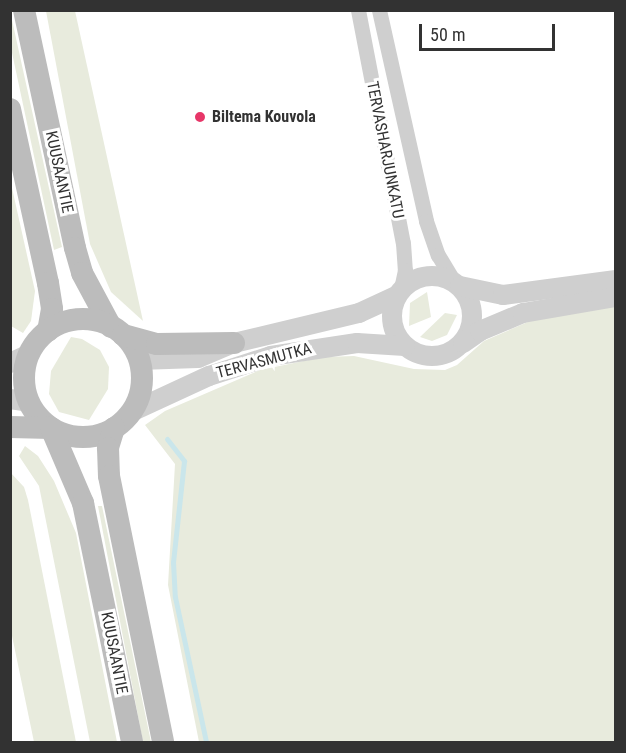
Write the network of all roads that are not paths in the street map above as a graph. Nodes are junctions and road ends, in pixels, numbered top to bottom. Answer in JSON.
{"nodes":[{"id":1,"x":24,"y":10,"type":"edge"},
{"id":2,"x":358,"y":10,"type":"edge"},
{"id":3,"x":380,"y":10,"type":"edge"},
{"id":4,"x":10,"y":109,"type":"edge"},
{"id":5,"x":615,"y":280,"type":"edge"},
{"id":6,"x":457,"y":284,"type":"junction"},
{"id":7,"x":399,"y":292,"type":"junction"},
{"id":8,"x":615,"y":297,"type":"edge"},
{"id":9,"x":48,"y":331,"type":"junction"},
{"id":10,"x":117,"y":331,"type":"junction"},
{"id":11,"x":234,"y":343,"type":"junction"},
{"id":12,"x":405,"y":346,"type":"junction"},
{"id":13,"x":458,"y":346,"type":"junction"},
{"id":14,"x":20,"y":358,"type":"edge"},
{"id":15,"x":139,"y":360,"type":"junction"},
{"id":16,"x":20,"y":401,"type":"edge"},
{"id":17,"x":131,"y":412,"type":"junction"},
{"id":18,"x":10,"y":427,"type":"edge"},
{"id":19,"x":51,"y":428,"type":"junction"},
{"id":20,"x":114,"y":428,"type":"junction"},
{"id":21,"x":132,"y":742,"type":"edge"},
{"id":22,"x":163,"y":742,"type":"edge"}],
"edges":[{"from":1,"to":10,"type":"main road","name":"KUUSAANTIE"},
{"from":2,"to":7,"type":"street","name":"TERVASHARJUNKATU"},
{"from":3,"to":6,"type":"street","name":"TERVASHARJUNKATU"},
{"from":4,"to":9,"type":"main road","name":"KUUSAANTIE"},
{"from":5,"to":6,"type":"street"},
{"from":6,"to":7,"type":"street"},
{"from":6,"to":13,"type":"street"},
{"from":7,"to":11,"type":"street","name":"TERVASMUTKA"},
{"from":7,"to":12,"type":"street"},
{"from":8,"to":13,"type":"street"},
{"from":9,"to":10,"type":"main road"},
{"from":9,"to":14,"type":"main road"},
{"from":10,"to":11,"type":"main road"},
{"from":10,"to":15,"type":"main road"},
{"from":11,"to":15,"type":"street","name":"TERVASMUTKA"},
{"from":12,"to":13,"type":"street"},
{"from":12,"to":17,"type":"street","name":"TERVASMUTKA"},
{"from":14,"to":16,"type":"main road"},
{"from":15,"to":17,"type":"main road"},
{"from":16,"to":19,"type":"main road"},
{"from":17,"to":20,"type":"main road"},
{"from":18,"to":19,"type":"main road"},
{"from":19,"to":20,"type":"main road"},
{"from":19,"to":21,"type":"main road","name":"KUUSAANTIE"},
{"from":20,"to":22,"type":"main road","name":"KUUSAANTIE"}]}
